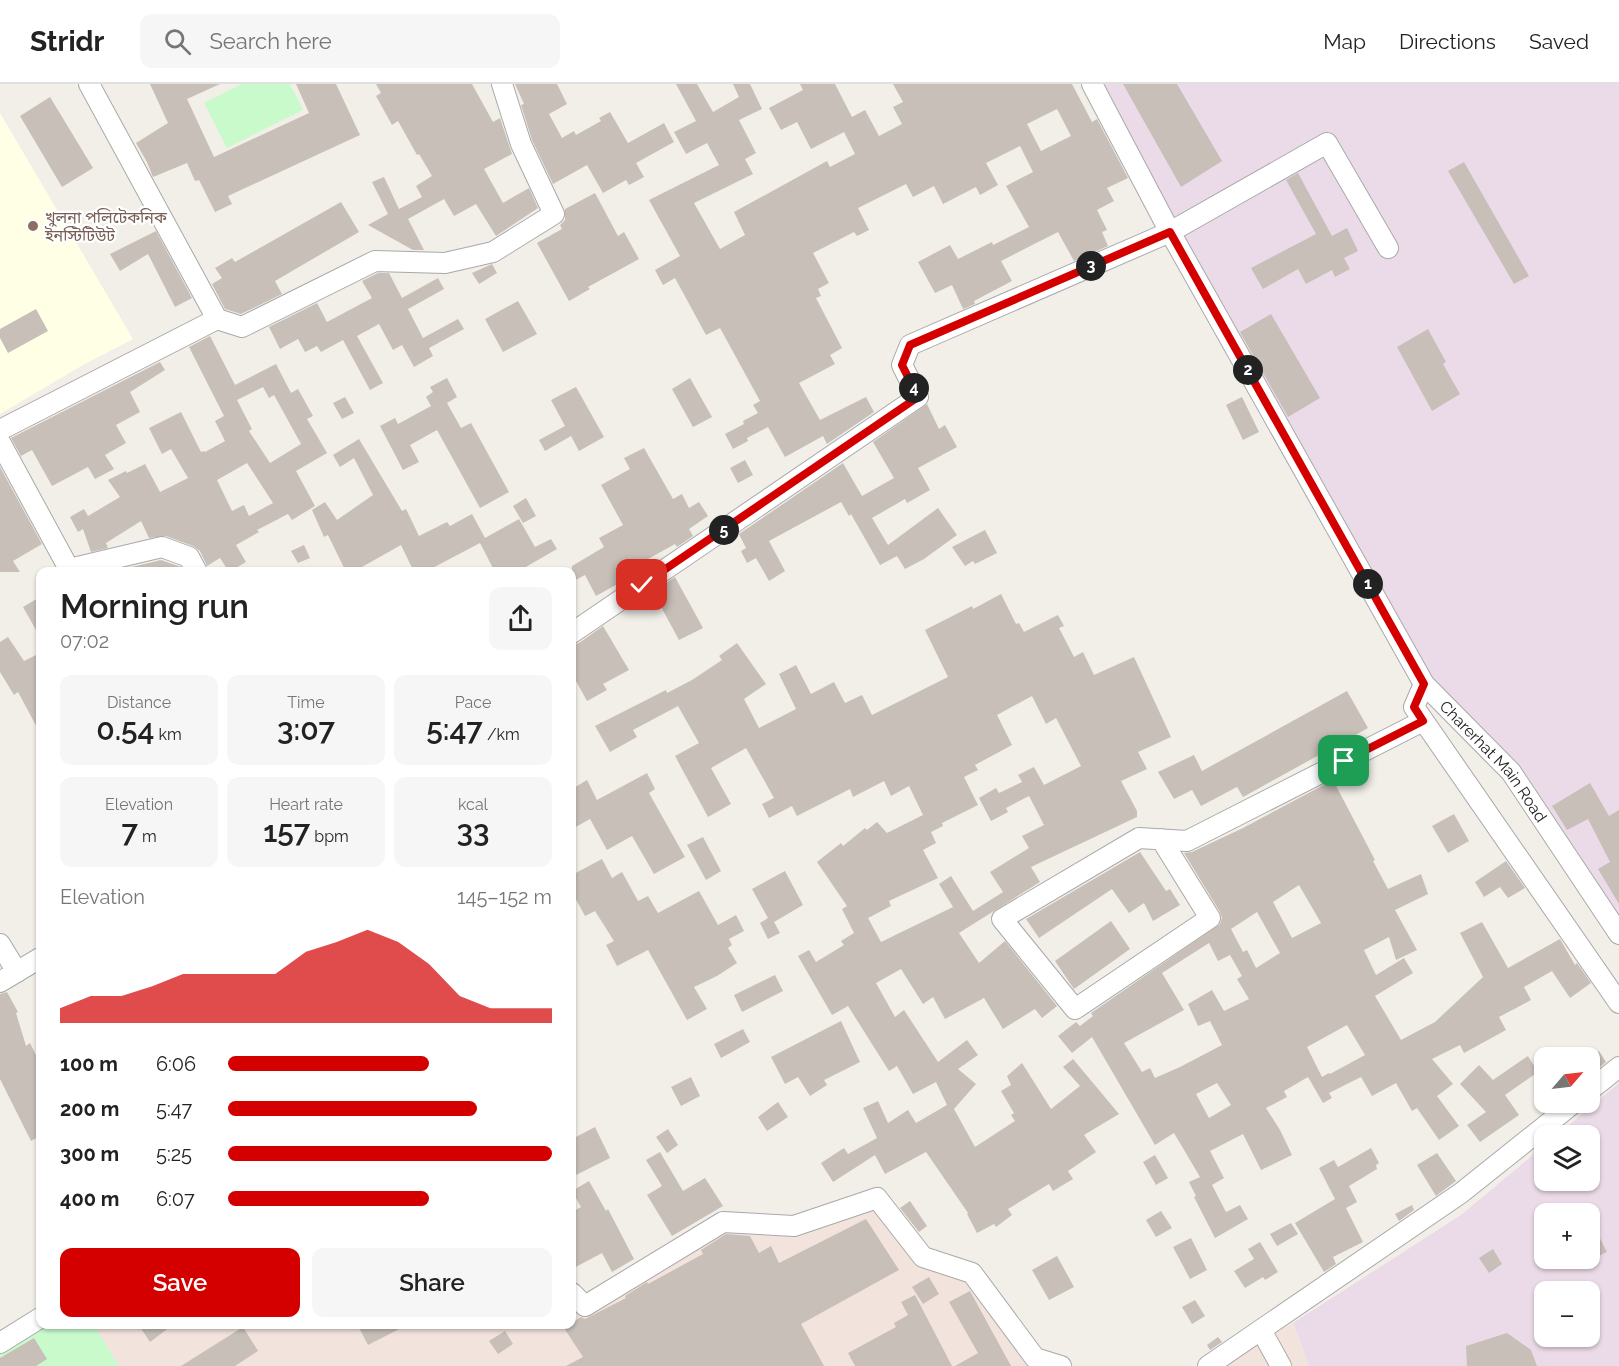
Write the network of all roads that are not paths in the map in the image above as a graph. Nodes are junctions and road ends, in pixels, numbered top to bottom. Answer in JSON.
{"nodes":[{"id":1,"x":89,"y":84,"type":"edge"},
{"id":2,"x":502,"y":84,"type":"edge"},
{"id":3,"x":1092,"y":84,"type":"edge"},
{"id":4,"x":1170,"y":232,"type":"junction"},
{"id":5,"x":1388,"y":248,"type":"dead end"},
{"id":6,"x":217,"y":319,"type":"junction"},
{"id":7,"x":0,"y":430,"type":"edge"},
{"id":8,"x":0,"y":442,"type":"edge"},
{"id":9,"x":68,"y":567,"type":"edge"},
{"id":10,"x":73,"y":567,"type":"edge"},
{"id":11,"x":194,"y":567,"type":"edge"},
{"id":12,"x":576,"y":630,"type":"edge"},
{"id":13,"x":1424,"y":684,"type":"junction"},
{"id":14,"x":1423,"y":721,"type":"junction"},
{"id":15,"x":1161,"y":839,"type":"junction"},
{"id":16,"x":1619,"y":934,"type":"edge"},
{"id":17,"x":0,"y":944,"type":"edge"},
{"id":18,"x":36,"y":960,"type":"edge"},
{"id":19,"x":17,"y":972,"type":"junction"},
{"id":20,"x":0,"y":982,"type":"edge"},
{"id":21,"x":1619,"y":1003,"type":"edge"},
{"id":22,"x":1619,"y":1067,"type":"edge"},
{"id":23,"x":1600,"y":1082,"type":"edge"},
{"id":24,"x":1561,"y":1113,"type":"edge"},
{"id":25,"x":576,"y":1297,"type":"edge"},
{"id":26,"x":36,"y":1320,"type":"edge"},
{"id":27,"x":1261,"y":1330,"type":"junction"},
{"id":28,"x":0,"y":1343,"type":"edge"},
{"id":29,"x":1061,"y":1366,"type":"edge"},
{"id":30,"x":1208,"y":1366,"type":"edge"},
{"id":31,"x":1281,"y":1366,"type":"edge"}],
"edges":[{"from":1,"to":6,"type":"street"},
{"from":2,"to":6,"type":"street"},
{"from":3,"to":4,"type":"street","name":"Charerhat Main Road"},
{"from":4,"to":5,"type":"street"},
{"from":4,"to":12,"type":"street"},
{"from":4,"to":13,"type":"street","name":"Charerhat Main Road"},
{"from":6,"to":7,"type":"street"},
{"from":8,"to":9,"type":"street"},
{"from":10,"to":11,"type":"street"},
{"from":13,"to":14,"type":"street"},
{"from":13,"to":16,"type":"street","name":"Charerhat Main Road"},
{"from":14,"to":15,"type":"street"},
{"from":14,"to":21,"type":"street"},
{"from":15,"to":15,"type":"street"},
{"from":17,"to":19,"type":"street"},
{"from":18,"to":19,"type":"street"},
{"from":19,"to":20,"type":"street"},
{"from":22,"to":23,"type":"street"},
{"from":24,"to":27,"type":"street"},
{"from":25,"to":29,"type":"street"},
{"from":26,"to":28,"type":"street"},
{"from":27,"to":30,"type":"street"},
{"from":27,"to":31,"type":"street"}]}
